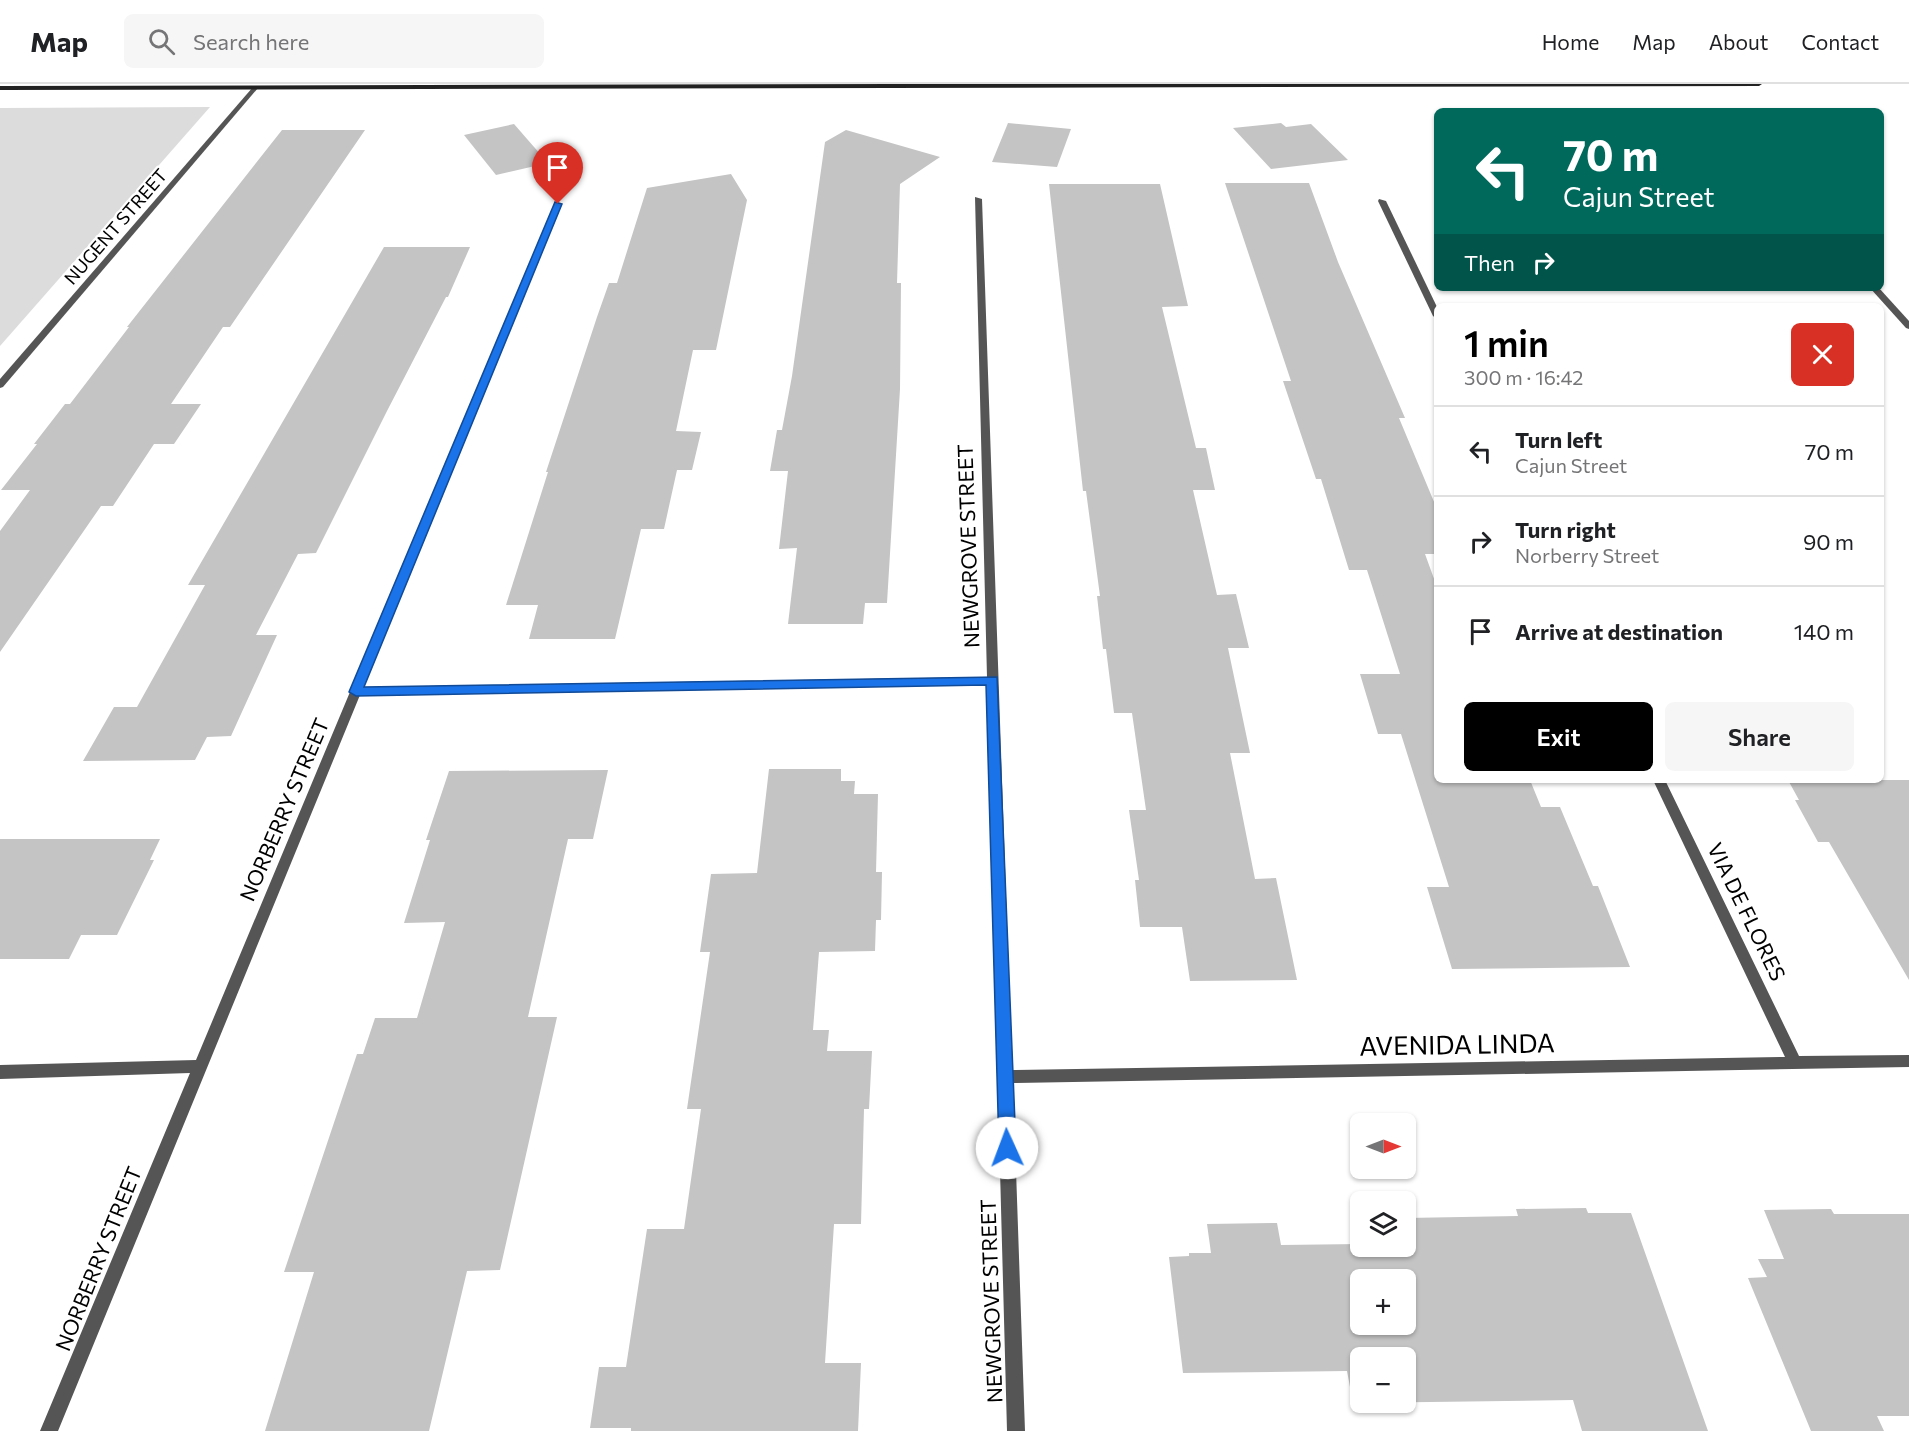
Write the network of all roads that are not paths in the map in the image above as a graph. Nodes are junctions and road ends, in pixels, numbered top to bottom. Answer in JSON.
{"nodes":[{"id":1,"x":1759,"y":84,"type":"edge"},
{"id":2,"x":1100,"y":85,"type":"edge"},
{"id":3,"x":0,"y":88,"type":"edge"},
{"id":4,"x":255,"y":88,"type":"junction"},
{"id":5,"x":978,"y":199,"type":"dead end"},
{"id":6,"x":1382,"y":201,"type":"dead end"},
{"id":7,"x":558,"y":204,"type":"dead end"},
{"id":8,"x":1877,"y":291,"type":"edge"},
{"id":9,"x":1434,"y":309,"type":"edge"},
{"id":10,"x":1909,"y":326,"type":"edge"},
{"id":11,"x":0,"y":385,"type":"edge"},
{"id":12,"x":992,"y":681,"type":"junction"},
{"id":13,"x":356,"y":692,"type":"junction"},
{"id":14,"x":1660,"y":783,"type":"edge"},
{"id":15,"x":1909,"y":1061,"type":"edge"},
{"id":16,"x":1794,"y":1063,"type":"junction"},
{"id":17,"x":200,"y":1066,"type":"junction"},
{"id":18,"x":0,"y":1072,"type":"edge"},
{"id":19,"x":1005,"y":1077,"type":"junction"},
{"id":20,"x":49,"y":1431,"type":"edge"},
{"id":21,"x":1016,"y":1431,"type":"edge"}],
"edges":[{"from":1,"to":2,"type":"main road"},
{"from":2,"to":4,"type":"main road"},
{"from":3,"to":4,"type":"main road"},
{"from":4,"to":11,"type":"street","name":"NUGENT STREET"},
{"from":5,"to":12,"type":"street","name":"NEWGROVE STREET"},
{"from":6,"to":9,"type":"street"},
{"from":7,"to":13,"type":"street","name":"NORBERRY STREET"},
{"from":8,"to":10,"type":"street"},
{"from":12,"to":13,"type":"street"},
{"from":12,"to":19,"type":"street","name":"NEWGROVE STREET"},
{"from":13,"to":17,"type":"street","name":"NORBERRY STREET"},
{"from":14,"to":16,"type":"street","name":"VIA DE FLORES"},
{"from":15,"to":16,"type":"street","name":"AVENIDA LINDA"},
{"from":16,"to":19,"type":"street","name":"AVENIDA LINDA"},
{"from":17,"to":18,"type":"street"},
{"from":17,"to":20,"type":"street","name":"NORBERRY STREET"},
{"from":19,"to":21,"type":"street","name":"NEWGROVE STREET"}]}
